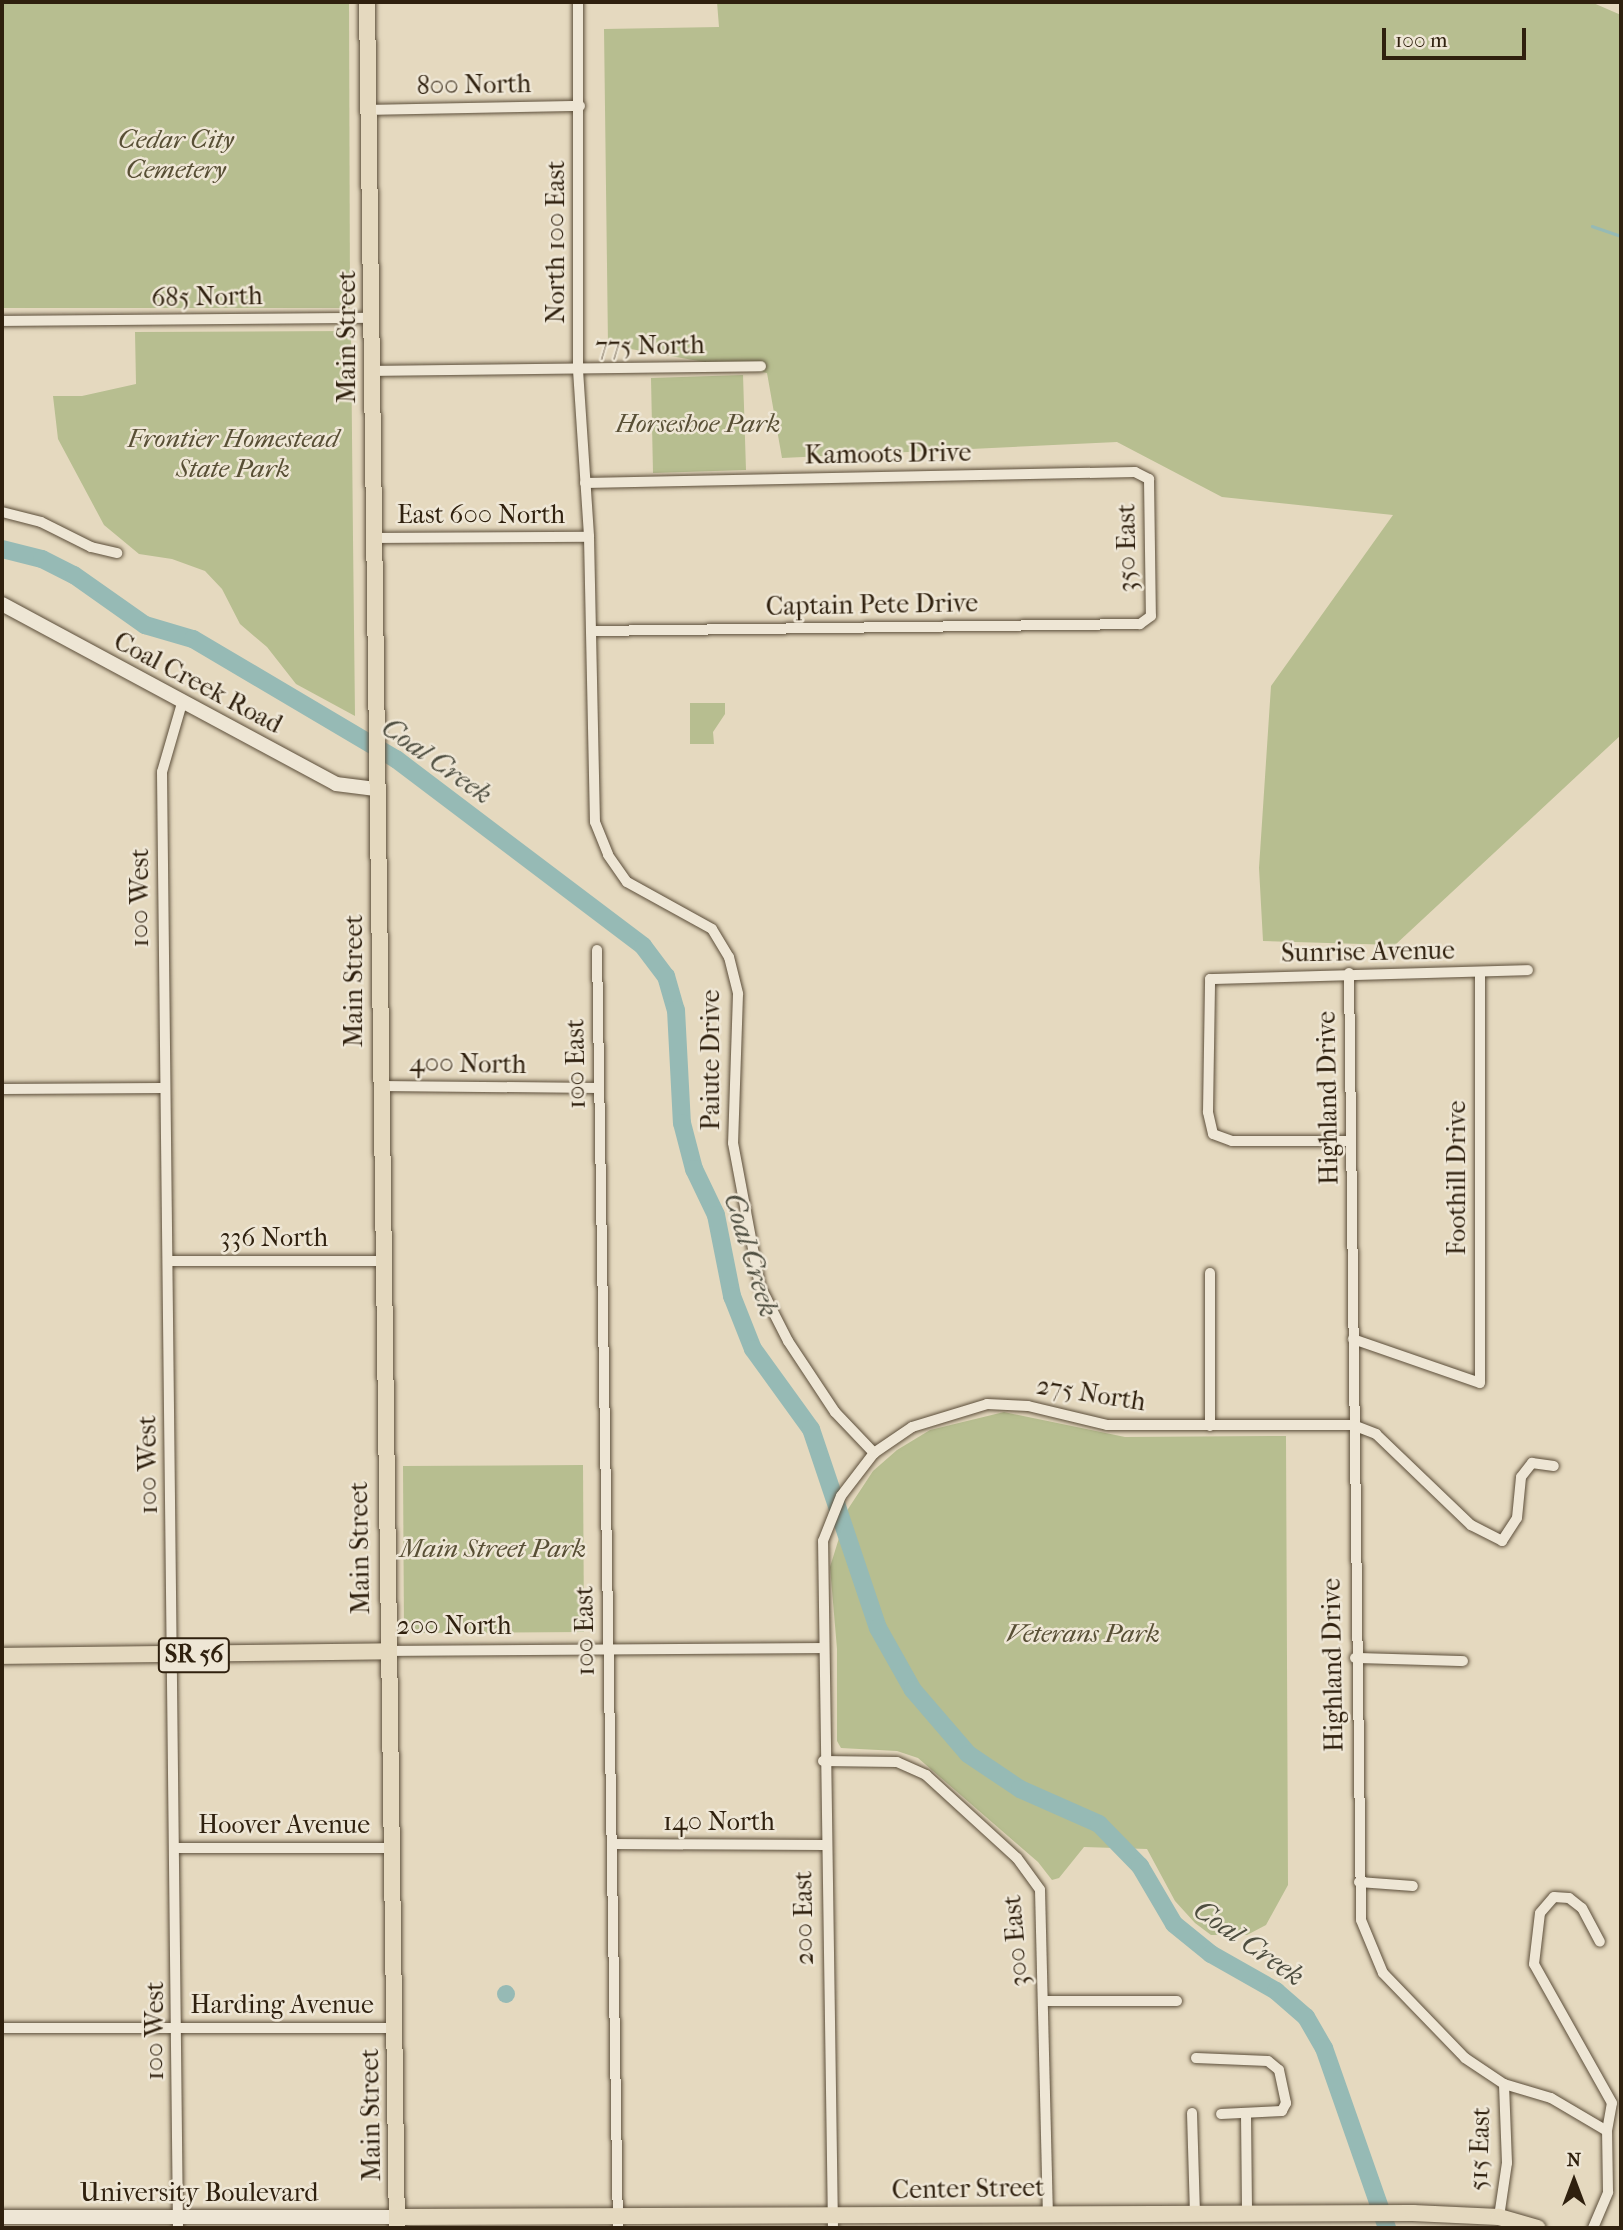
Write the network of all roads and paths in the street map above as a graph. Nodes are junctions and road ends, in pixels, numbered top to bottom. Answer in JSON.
{"nodes":[{"id":1,"x":367,"y":2,"type":"edge"},
{"id":2,"x":578,"y":2,"type":"edge"},
{"id":3,"x":580,"y":106,"type":"junction"},
{"id":4,"x":369,"y":110,"type":"junction"},
{"id":5,"x":371,"y":318,"type":"junction"},
{"id":6,"x":2,"y":321,"type":"edge"},
{"id":7,"x":761,"y":366,"type":"dead end"},
{"id":8,"x":372,"y":370,"type":"junction"},
{"id":9,"x":578,"y":370,"type":"junction"},
{"id":10,"x":1149,"y":479,"type":"joint"},
{"id":11,"x":585,"y":483,"type":"junction"},
{"id":12,"x":2,"y":512,"type":"edge"},
{"id":13,"x":589,"y":537,"type":"junction"},
{"id":14,"x":374,"y":538,"type":"junction"},
{"id":15,"x":117,"y":553,"type":"dead end"},
{"id":16,"x":2,"y":604,"type":"edge"},
{"id":17,"x":1151,"y":616,"type":"joint"},
{"id":18,"x":591,"y":631,"type":"junction"},
{"id":19,"x":182,"y":704,"type":"junction"},
{"id":20,"x":376,"y":789,"type":"junction"},
{"id":21,"x":597,"y":950,"type":"dead end"},
{"id":22,"x":1528,"y":970,"type":"dead end"},
{"id":23,"x":1349,"y":973,"type":"junction"},
{"id":24,"x":1480,"y":973,"type":"junction"},
{"id":25,"x":379,"y":1086,"type":"junction"},
{"id":26,"x":163,"y":1088,"type":"junction"},
{"id":27,"x":599,"y":1088,"type":"junction"},
{"id":28,"x":2,"y":1089,"type":"edge"},
{"id":29,"x":1351,"y":1141,"type":"junction"},
{"id":30,"x":168,"y":1261,"type":"junction"},
{"id":31,"x":381,"y":1261,"type":"junction"},
{"id":32,"x":1210,"y":1273,"type":"dead end"},
{"id":33,"x":1353,"y":1339,"type":"junction"},
{"id":34,"x":1353,"y":1425,"type":"junction"},
{"id":35,"x":1210,"y":1426,"type":"junction"},
{"id":36,"x":874,"y":1453,"type":"junction"},
{"id":37,"x":1554,"y":1466,"type":"dead end"},
{"id":38,"x":823,"y":1541,"type":"joint"},
{"id":39,"x":823,"y":1648,"type":"junction"},
{"id":40,"x":608,"y":1650,"type":"junction"},
{"id":41,"x":386,"y":1651,"type":"junction"},
{"id":42,"x":174,"y":1655,"type":"junction"},
{"id":43,"x":2,"y":1656,"type":"edge"},
{"id":44,"x":1355,"y":1658,"type":"junction"},
{"id":45,"x":1463,"y":1661,"type":"dead end"},
{"id":46,"x":823,"y":1761,"type":"junction"},
{"id":47,"x":612,"y":1844,"type":"junction"},
{"id":48,"x":826,"y":1845,"type":"junction"},
{"id":49,"x":177,"y":1848,"type":"junction"},
{"id":50,"x":390,"y":1848,"type":"junction"},
{"id":51,"x":1359,"y":1882,"type":"junction"},
{"id":52,"x":1413,"y":1885,"type":"dead end"},
{"id":53,"x":1600,"y":1942,"type":"dead end"},
{"id":54,"x":1043,"y":2001,"type":"junction"},
{"id":55,"x":1177,"y":2001,"type":"dead end"},
{"id":56,"x":2,"y":2028,"type":"edge"},
{"id":57,"x":178,"y":2028,"type":"junction"},
{"id":58,"x":394,"y":2028,"type":"junction"},
{"id":59,"x":1196,"y":2058,"type":"dead end"},
{"id":60,"x":1504,"y":2084,"type":"junction"},
{"id":61,"x":1192,"y":2113,"type":"dead end"},
{"id":62,"x":1246,"y":2114,"type":"junction"},
{"id":63,"x":1221,"y":2115,"type":"dead end"},
{"id":64,"x":1607,"y":2131,"type":"junction"},
{"id":65,"x":1048,"y":2212,"type":"junction"},
{"id":66,"x":1195,"y":2214,"type":"junction"},
{"id":67,"x":1247,"y":2214,"type":"junction"},
{"id":68,"x":2,"y":2217,"type":"edge"},
{"id":69,"x":1499,"y":2217,"type":"junction"},
{"id":70,"x":1270,"y":2221,"type":"edge"},
{"id":71,"x":833,"y":2222,"type":"edge"},
{"id":72,"x":178,"y":2223,"type":"edge"},
{"id":73,"x":397,"y":2223,"type":"edge"},
{"id":74,"x":618,"y":2223,"type":"edge"},
{"id":75,"x":1537,"y":2228,"type":"edge"},
{"id":76,"x":1593,"y":2228,"type":"edge"}],
"edges":[{"from":1,"to":4,"type":"main road","name":"Main Street"},
{"from":2,"to":3,"type":"street","name":"North 100 East"},
{"from":3,"to":4,"type":"street","name":"800 North"},
{"from":3,"to":9,"type":"street","name":"North 100 East"},
{"from":4,"to":5,"type":"main road","name":"Main Street"},
{"from":5,"to":6,"type":"street","name":"685 North"},
{"from":5,"to":8,"type":"main road","name":"Main Street"},
{"from":7,"to":9,"type":"street","name":"775 North"},
{"from":8,"to":9,"type":"street","name":"775 North"},
{"from":8,"to":14,"type":"main road","name":"Main Street"},
{"from":9,"to":11,"type":"street","name":"North 100 East"},
{"from":10,"to":11,"type":"street","name":"Kamoots Drive"},
{"from":10,"to":17,"type":"street","name":"350 East"},
{"from":11,"to":13,"type":"street","name":"Paiute Drive"},
{"from":12,"to":15,"type":"street"},
{"from":13,"to":14,"type":"street","name":"East 600 North"},
{"from":13,"to":18,"type":"street","name":"Paiute Drive"},
{"from":14,"to":20,"type":"main road","name":"Main Street"},
{"from":16,"to":19,"type":"main road","name":"Coal Creek Road"},
{"from":17,"to":18,"type":"street","name":"Captain Pete Drive"},
{"from":18,"to":36,"type":"street","name":"Paiute Drive"},
{"from":19,"to":20,"type":"main road","name":"Coal Creek Road"},
{"from":19,"to":26,"type":"street","name":"100 West"},
{"from":20,"to":25,"type":"main road","name":"Main Street"},
{"from":21,"to":27,"type":"street","name":"100 East"},
{"from":22,"to":24,"type":"street","name":"Sunrise Avenue"},
{"from":23,"to":24,"type":"street","name":"Sunrise Avenue"},
{"from":23,"to":29,"type":"street","name":"Highland Drive"},
{"from":23,"to":29,"type":"street","name":"Sunrise Avenue"},
{"from":24,"to":33,"type":"street","name":"Foothill Drive"},
{"from":25,"to":27,"type":"street","name":"400 North"},
{"from":25,"to":31,"type":"main road","name":"Main Street"},
{"from":26,"to":28,"type":"street"},
{"from":26,"to":30,"type":"street","name":"100 West"},
{"from":27,"to":40,"type":"street","name":"100 East"},
{"from":29,"to":33,"type":"street","name":"Highland Drive"},
{"from":30,"to":31,"type":"street","name":"336 North"},
{"from":30,"to":42,"type":"street","name":"100 West"},
{"from":31,"to":41,"type":"main road","name":"Main Street"},
{"from":32,"to":35,"type":"street"},
{"from":33,"to":34,"type":"street","name":"Highland Drive"},
{"from":34,"to":35,"type":"street","name":"275 North"},
{"from":34,"to":37,"type":"street"},
{"from":34,"to":44,"type":"street","name":"Highland Drive"},
{"from":35,"to":36,"type":"street","name":"275 North"},
{"from":36,"to":38,"type":"street","name":"275 North"},
{"from":38,"to":39,"type":"street","name":"200 East"},
{"from":39,"to":40,"type":"street","name":"200 North"},
{"from":39,"to":46,"type":"street","name":"200 East"},
{"from":40,"to":41,"type":"street","name":"200 North"},
{"from":40,"to":47,"type":"street","name":"100 East"},
{"from":41,"to":42,"type":"main road","name":"200 North","number":"SR 56"},
{"from":41,"to":50,"type":"main road","name":"Main Street"},
{"from":42,"to":43,"type":"main road","name":"200 North","number":"SR 56"},
{"from":42,"to":49,"type":"street","name":"100 West"},
{"from":44,"to":45,"type":"street"},
{"from":44,"to":51,"type":"street","name":"Highland Drive"},
{"from":46,"to":48,"type":"street","name":"200 East"},
{"from":46,"to":54,"type":"street","name":"300 East"},
{"from":47,"to":48,"type":"street","name":"140 North"},
{"from":47,"to":74,"type":"street","name":"100 East"},
{"from":48,"to":71,"type":"street","name":"200 East"},
{"from":49,"to":50,"type":"street","name":"Hoover Avenue"},
{"from":49,"to":57,"type":"street","name":"100 West"},
{"from":50,"to":58,"type":"main road","name":"Main Street"},
{"from":51,"to":52,"type":"street"},
{"from":51,"to":60,"type":"street","name":"Highland Drive"},
{"from":53,"to":64,"type":"street"},
{"from":54,"to":55,"type":"street"},
{"from":54,"to":65,"type":"street","name":"300 East"},
{"from":56,"to":57,"type":"street","name":"Harding Avenue"},
{"from":57,"to":58,"type":"street","name":"Harding Avenue"},
{"from":57,"to":72,"type":"street","name":"100 West"},
{"from":58,"to":73,"type":"main road","name":"Main Street"},
{"from":59,"to":62,"type":"street"},
{"from":60,"to":64,"type":"street","name":"Highland Drive"},
{"from":60,"to":69,"type":"street","name":"515 East"},
{"from":61,"to":66,"type":"street"},
{"from":62,"to":63,"type":"street"},
{"from":62,"to":67,"type":"street"},
{"from":64,"to":76,"type":"street"},
{"from":65,"to":66,"type":"main road","name":"Center Street"},
{"from":65,"to":71,"type":"main road","name":"Center Street"},
{"from":66,"to":67,"type":"main road","name":"Center Street"},
{"from":67,"to":70,"type":"main road","name":"Center Street"},
{"from":68,"to":72,"type":"main road","name":"University Boulevard"},
{"from":69,"to":70,"type":"main road","name":"Center Street"},
{"from":69,"to":75,"type":"main road","name":"Center Street"},
{"from":71,"to":74,"type":"main road","name":"Center Street"},
{"from":72,"to":73,"type":"main road","name":"University Boulevard"},
{"from":73,"to":74,"type":"main road","name":"Center Street"}]}
